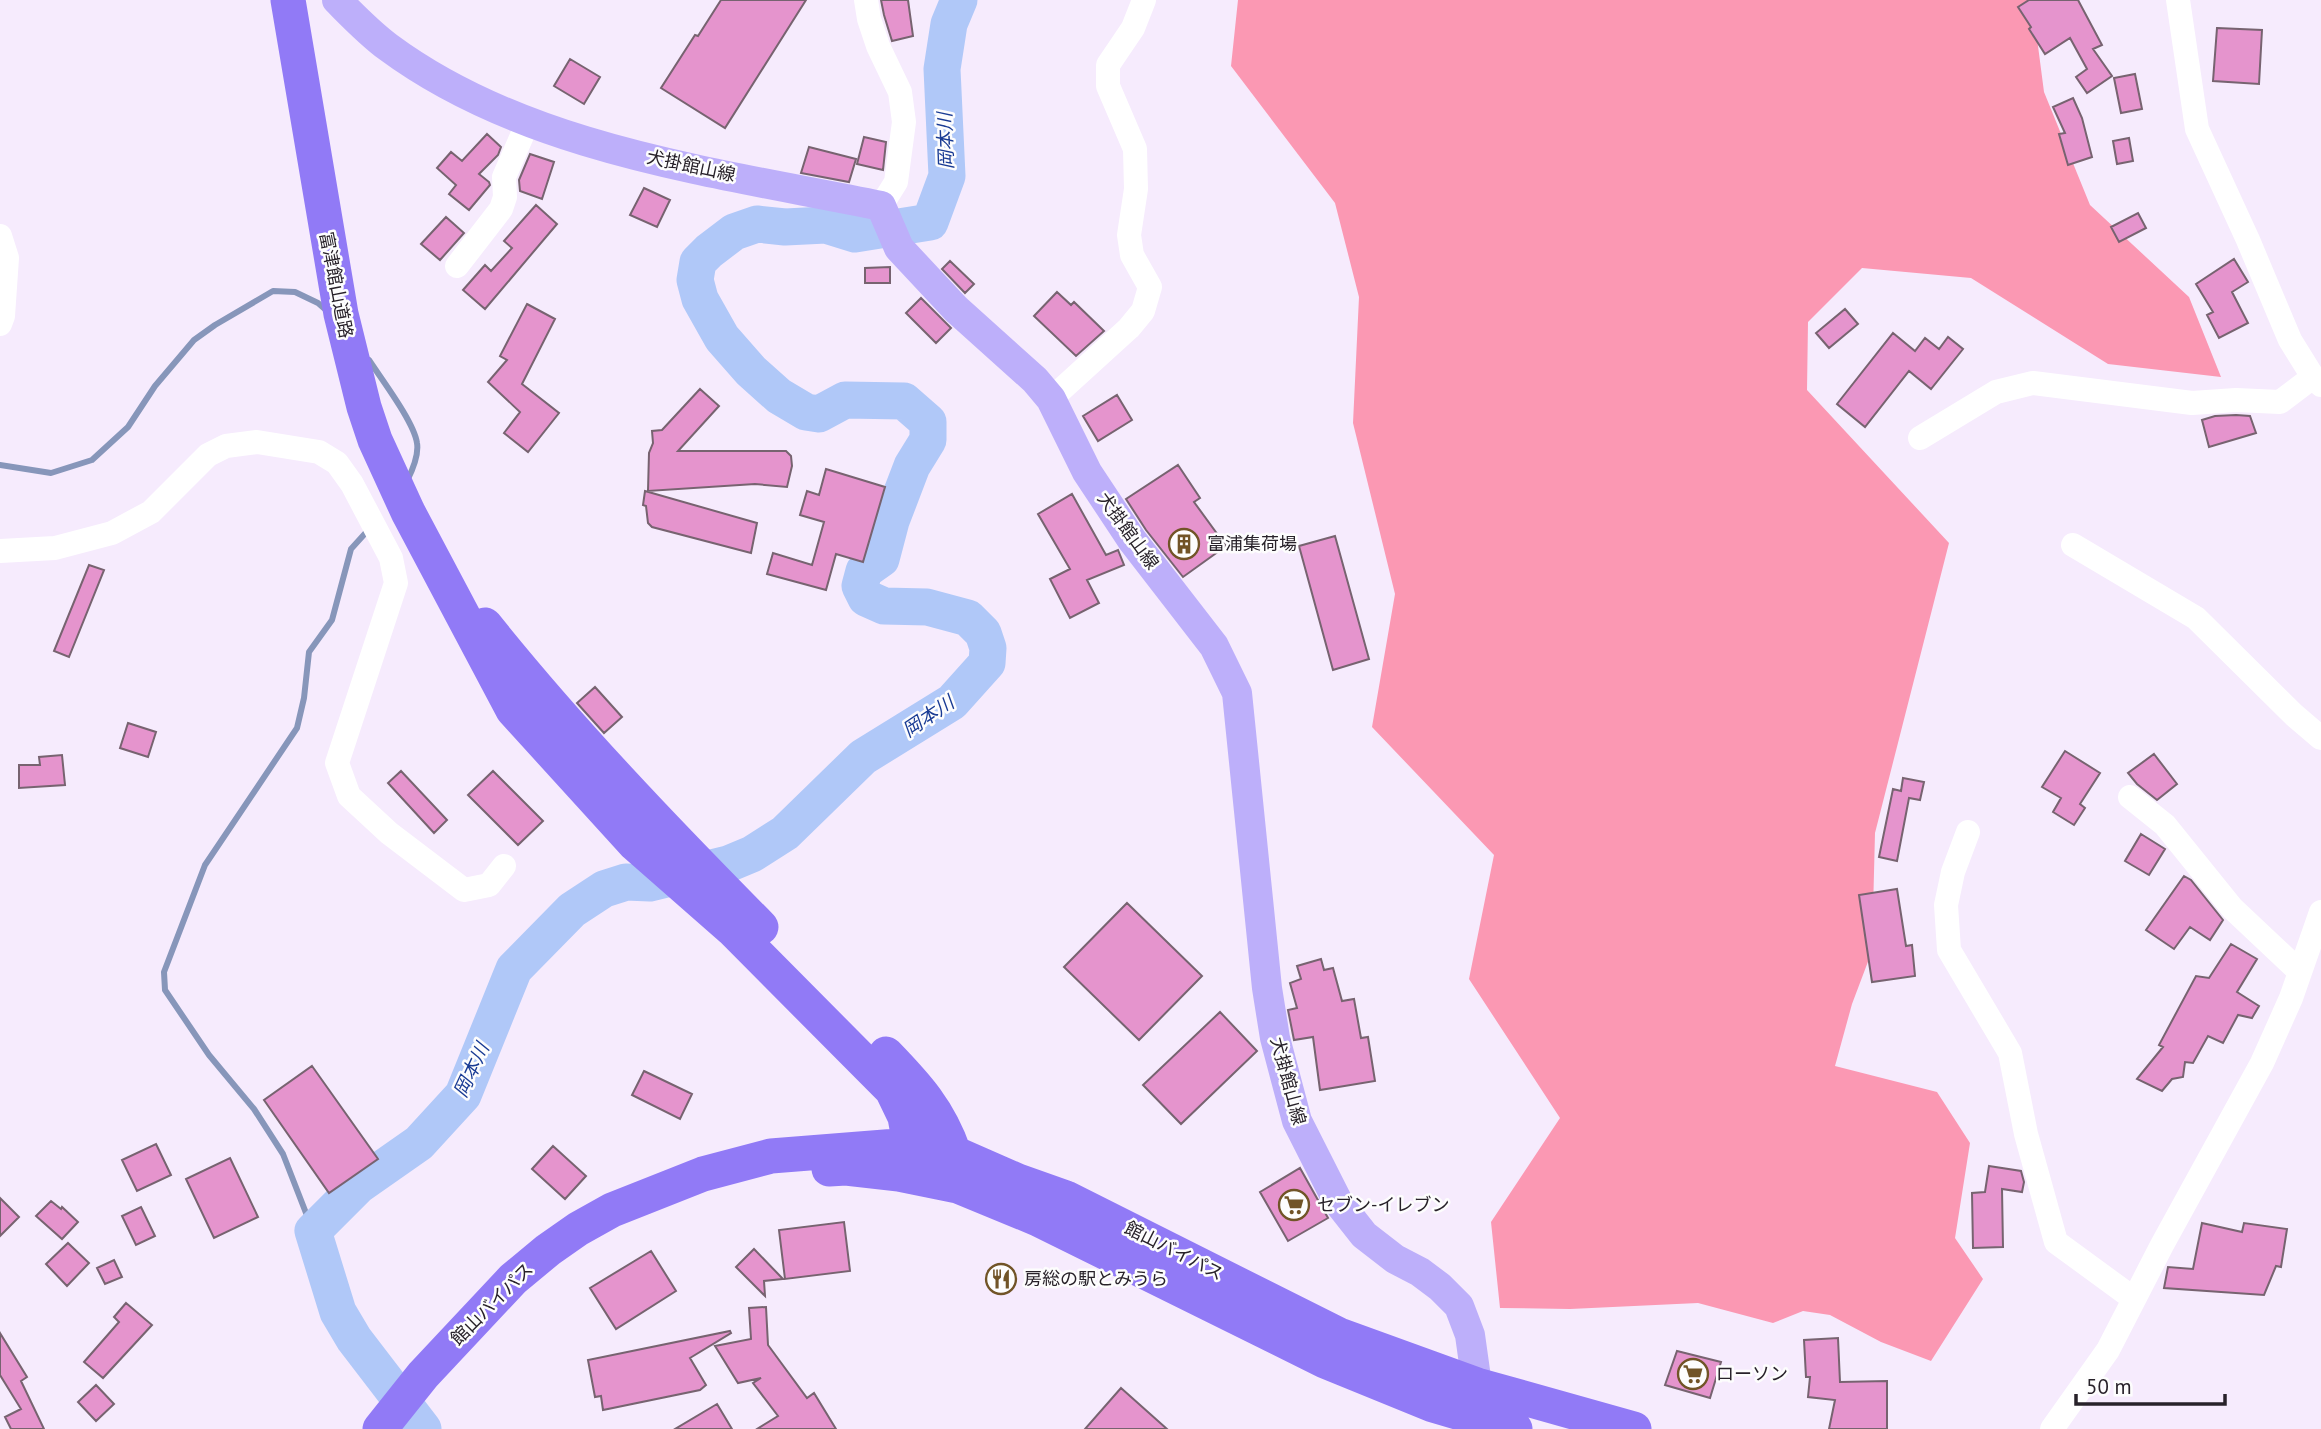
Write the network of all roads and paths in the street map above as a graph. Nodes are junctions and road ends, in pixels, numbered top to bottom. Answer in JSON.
{"nodes":[{"id":1,"x":337,"y":0,"type":"edge"},
{"id":2,"x":866,"y":0,"type":"edge"},
{"id":3,"x":1144,"y":0,"type":"edge"},
{"id":4,"x":2178,"y":0,"type":"edge"},
{"id":5,"x":289,"y":5,"type":"edge"},
{"id":6,"x":528,"y":122,"type":"junction"},
{"id":7,"x":882,"y":210,"type":"junction"},
{"id":8,"x":0,"y":236,"type":"edge"},
{"id":9,"x":457,"y":266,"type":"dead end"},
{"id":10,"x":0,"y":324,"type":"edge"},
{"id":11,"x":2317,"y":381,"type":"edge"},
{"id":12,"x":1051,"y":399,"type":"junction"},
{"id":13,"x":1920,"y":438,"type":"dead end"},
{"id":14,"x":2073,"y":545,"type":"dead end"},
{"id":15,"x":0,"y":551,"type":"edge"},
{"id":16,"x":2321,"y":738,"type":"edge"},
{"id":17,"x":2130,"y":797,"type":"dead end"},
{"id":18,"x":1968,"y":832,"type":"dead end"},
{"id":19,"x":504,"y":866,"type":"dead end"},
{"id":20,"x":2321,"y":912,"type":"edge"},
{"id":21,"x":740,"y":921,"type":"junction"},
{"id":22,"x":2300,"y":972,"type":"junction"},
{"id":23,"x":910,"y":1145,"type":"junction"},
{"id":24,"x":954,"y":1153,"type":"junction"},
{"id":25,"x":704,"y":1174,"type":"junction"},
{"id":26,"x":927,"y":1179,"type":"junction"},
{"id":27,"x":2134,"y":1299,"type":"junction"},
{"id":28,"x":1477,"y":1410,"type":"edge"},
{"id":29,"x":380,"y":1429,"type":"edge"},
{"id":30,"x":1515,"y":1429,"type":"edge"},
{"id":31,"x":1634,"y":1429,"type":"edge"},
{"id":32,"x":2052,"y":1429,"type":"edge"}],
"edges":[{"from":1,"to":6,"type":"main road","name":"犬掛館山線"},
{"from":2,"to":7,"type":"street"},
{"from":3,"to":12,"type":"street"},
{"from":4,"to":11,"type":"street"},
{"from":5,"to":21,"type":"highway","name":"富津館山道路"},
{"from":6,"to":7,"type":"main road","name":"犬掛館山線"},
{"from":6,"to":9,"type":"street"},
{"from":7,"to":12,"type":"main road","name":"犬掛館山線"},
{"from":8,"to":10,"type":"street"},
{"from":11,"to":13,"type":"street"},
{"from":12,"to":28,"type":"main road","name":"犬掛館山線"},
{"from":14,"to":16,"type":"street"},
{"from":15,"to":19,"type":"street"},
{"from":17,"to":22,"type":"street"},
{"from":18,"to":27,"type":"street"},
{"from":20,"to":22,"type":"street"},
{"from":21,"to":23,"type":"highway"},
{"from":21,"to":24,"type":"highway"},
{"from":22,"to":27,"type":"street"},
{"from":23,"to":24,"type":"highway","name":"館山バイパス"},
{"from":23,"to":25,"type":"highway","name":"館山バイパス"},
{"from":23,"to":26,"type":"highway"},
{"from":24,"to":26,"type":"highway"},
{"from":24,"to":28,"type":"highway","name":"館山バイパス"},
{"from":25,"to":26,"type":"highway","name":"館山バイパス"},
{"from":25,"to":29,"type":"highway","name":"館山バイパス"},
{"from":26,"to":28,"type":"highway","name":"館山バイパス"},
{"from":27,"to":32,"type":"street"},
{"from":28,"to":30,"type":"highway","name":"館山バイパス"},
{"from":28,"to":31,"type":"highway","name":"館山バイパス"}]}
